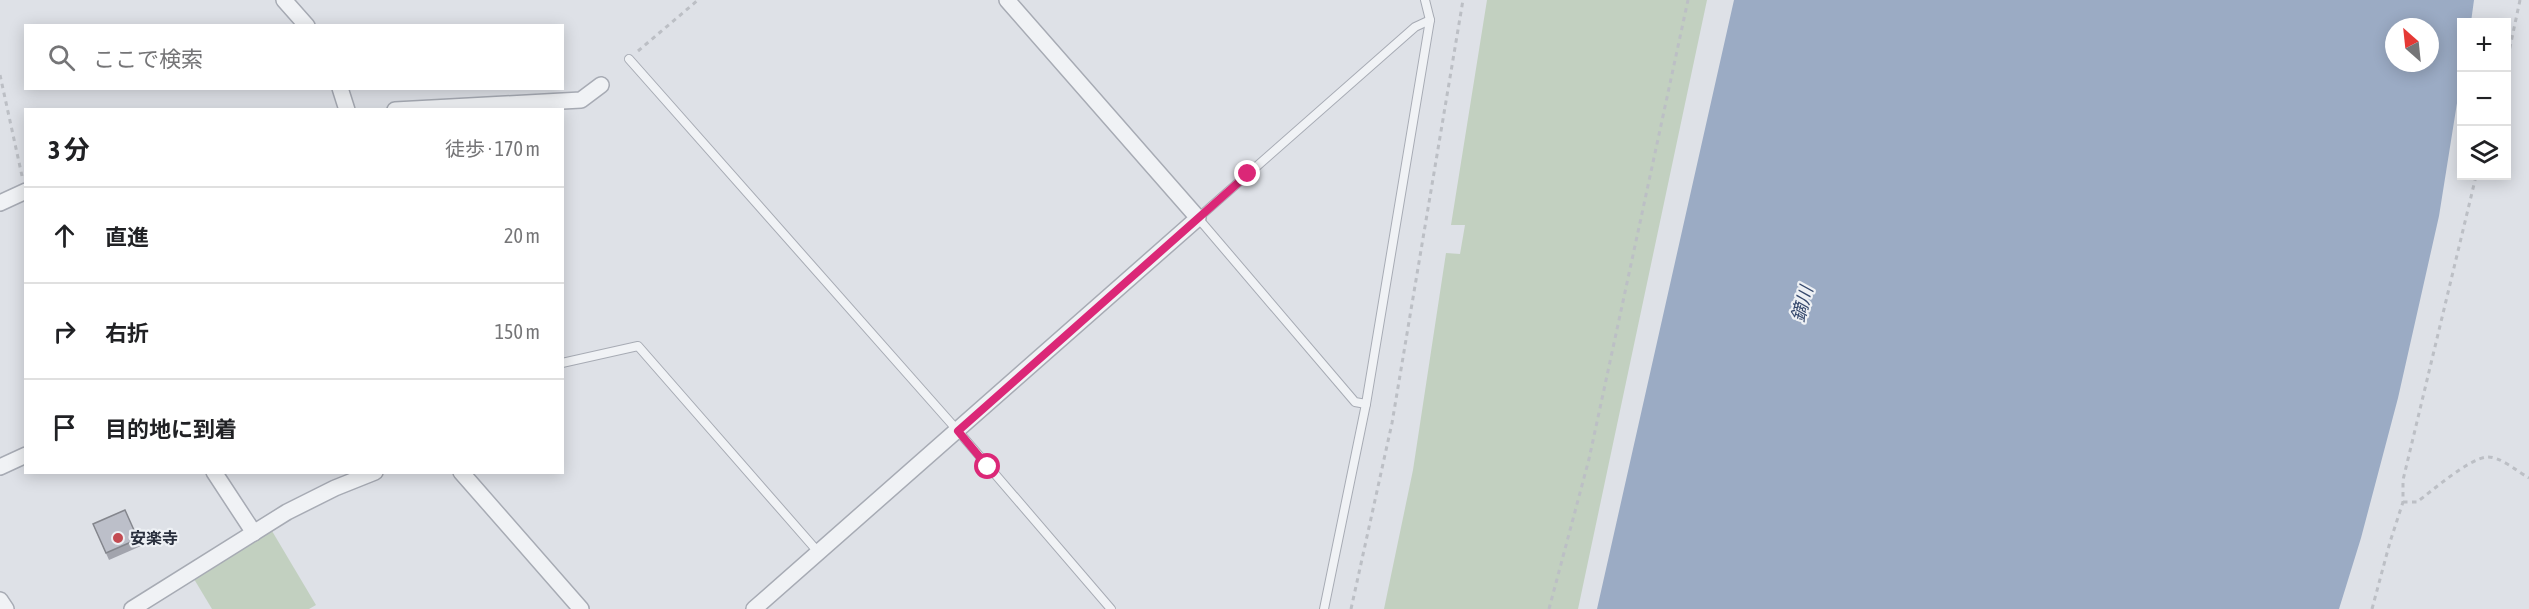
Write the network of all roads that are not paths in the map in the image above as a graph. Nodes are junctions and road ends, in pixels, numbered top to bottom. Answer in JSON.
{"nodes":[{"id":1,"x":284,"y":0,"type":"edge"},
{"id":2,"x":1007,"y":0,"type":"edge"},
{"id":3,"x":1425,"y":0,"type":"edge"},
{"id":4,"x":1430,"y":20,"type":"junction"},
{"id":5,"x":306,"y":24,"type":"edge"},
{"id":6,"x":629,"y":59,"type":"road end"},
{"id":7,"x":601,"y":85,"type":"dead end"},
{"id":8,"x":341,"y":90,"type":"edge"},
{"id":9,"x":346,"y":108,"type":"edge"},
{"id":10,"x":432,"y":108,"type":"edge"},
{"id":11,"x":24,"y":191,"type":"edge"},
{"id":12,"x":0,"y":203,"type":"edge"},
{"id":13,"x":1198,"y":218,"type":"junction"},
{"id":14,"x":564,"y":363,"type":"edge"},
{"id":15,"x":1365,"y":404,"type":"junction"},
{"id":16,"x":958,"y":431,"type":"junction"},
{"id":17,"x":24,"y":456,"type":"edge"},
{"id":18,"x":0,"y":467,"type":"edge"},
{"id":19,"x":215,"y":474,"type":"edge"},
{"id":20,"x":370,"y":474,"type":"edge"},
{"id":21,"x":463,"y":474,"type":"edge"},
{"id":22,"x":254,"y":532,"type":"junction"},
{"id":23,"x":819,"y":552,"type":"junction"},
{"id":24,"x":0,"y":600,"type":"edge"},
{"id":25,"x":6,"y":609,"type":"edge"},
{"id":26,"x":132,"y":609,"type":"edge"},
{"id":27,"x":581,"y":609,"type":"edge"},
{"id":28,"x":754,"y":609,"type":"edge"},
{"id":29,"x":1111,"y":609,"type":"edge"},
{"id":30,"x":1324,"y":609,"type":"edge"}],
"edges":[{"from":1,"to":5,"type":"street"},
{"from":2,"to":13,"type":"street"},
{"from":3,"to":4,"type":"lane"},
{"from":4,"to":13,"type":"lane"},
{"from":4,"to":15,"type":"lane"},
{"from":6,"to":16,"type":"lane"},
{"from":7,"to":10,"type":"street"},
{"from":8,"to":9,"type":"street"},
{"from":11,"to":12,"type":"street"},
{"from":13,"to":15,"type":"lane"},
{"from":13,"to":16,"type":"street"},
{"from":14,"to":23,"type":"lane"},
{"from":15,"to":30,"type":"lane"},
{"from":16,"to":23,"type":"street"},
{"from":16,"to":29,"type":"lane"},
{"from":17,"to":18,"type":"street"},
{"from":19,"to":22,"type":"street"},
{"from":20,"to":22,"type":"street"},
{"from":21,"to":27,"type":"street"},
{"from":22,"to":26,"type":"street"},
{"from":23,"to":28,"type":"street"},
{"from":24,"to":25,"type":"street"}]}
